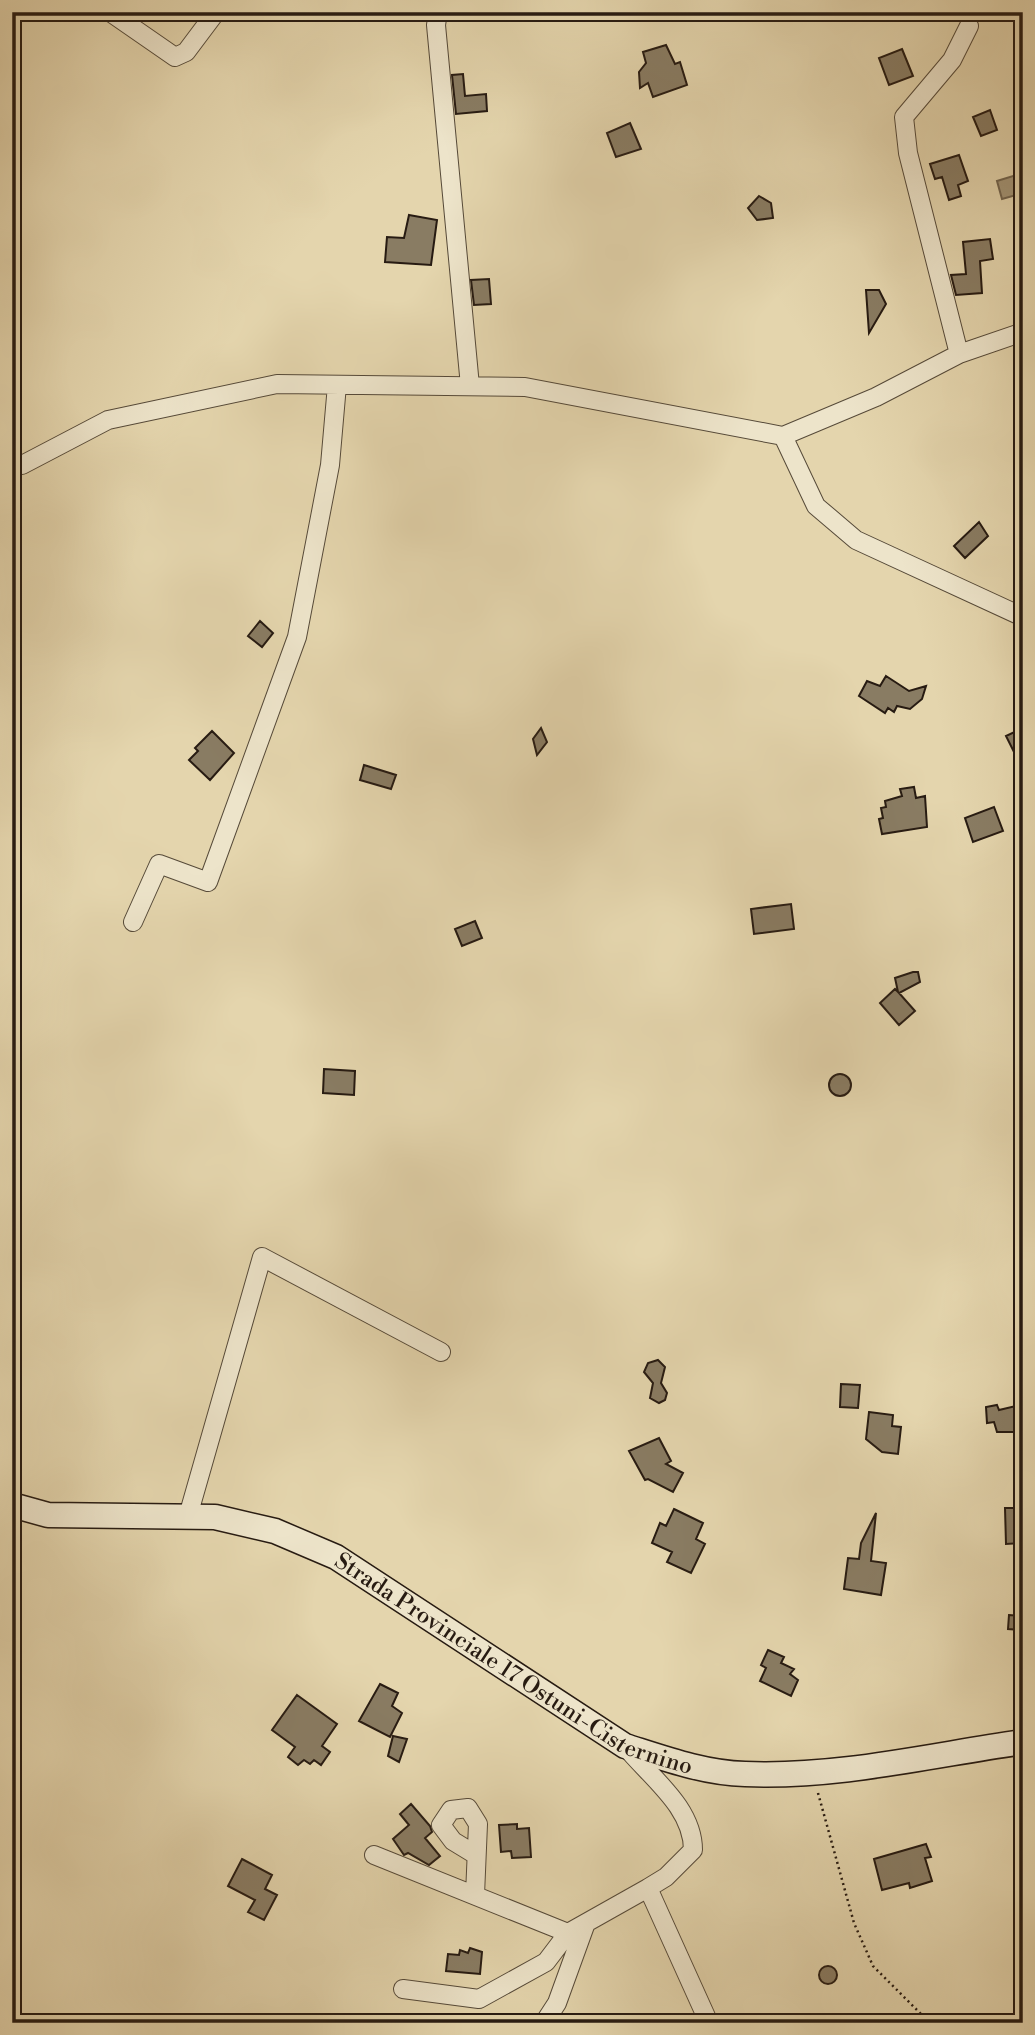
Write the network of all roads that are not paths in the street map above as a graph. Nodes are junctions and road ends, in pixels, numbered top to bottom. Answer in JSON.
{"nodes":[{"id":1,"x":110,"y":12,"type":"edge"},
{"id":2,"x":216,"y":12,"type":"edge"},
{"id":3,"x":438,"y":12,"type":"edge"},
{"id":4,"x":969,"y":26,"type":"dead end"},
{"id":5,"x":1023,"y":332,"type":"edge"},
{"id":6,"x":959,"y":354,"type":"junction"},
{"id":7,"x":337,"y":385,"type":"junction"},
{"id":8,"x":470,"y":386,"type":"junction"},
{"id":9,"x":783,"y":436,"type":"junction"},
{"id":10,"x":12,"y":466,"type":"edge"},
{"id":11,"x":1023,"y":617,"type":"edge"},
{"id":12,"x":133,"y":922,"type":"dead end"},
{"id":13,"x":440,"y":1352,"type":"dead end"},
{"id":14,"x":12,"y":1505,"type":"edge"},
{"id":15,"x":188,"y":1516,"type":"junction"},
{"id":16,"x":1023,"y":1742,"type":"edge"},
{"id":17,"x":625,"y":1745,"type":"junction"},
{"id":18,"x":374,"y":1855,"type":"dead end"},
{"id":19,"x":476,"y":1855,"type":"dead end"},
{"id":20,"x":648,"y":1888,"type":"junction"},
{"id":21,"x":475,"y":1895,"type":"junction"},
{"id":22,"x":586,"y":1923,"type":"junction"},
{"id":23,"x":568,"y":1933,"type":"junction"},
{"id":24,"x":403,"y":1989,"type":"dead end"},
{"id":25,"x":544,"y":2023,"type":"edge"},
{"id":26,"x":709,"y":2023,"type":"edge"}],
"edges":[{"from":1,"to":2,"type":"street"},
{"from":3,"to":8,"type":"street"},
{"from":4,"to":6,"type":"street"},
{"from":5,"to":6,"type":"street"},
{"from":6,"to":9,"type":"street"},
{"from":7,"to":8,"type":"street"},
{"from":7,"to":10,"type":"street"},
{"from":7,"to":12,"type":"street"},
{"from":8,"to":9,"type":"street"},
{"from":9,"to":11,"type":"street"},
{"from":13,"to":15,"type":"street"},
{"from":14,"to":15,"type":"main road","name":"Strada Provinciale 17 Ostuni-Cisternino"},
{"from":15,"to":17,"type":"main road","name":"Strada Provinciale 17 Ostuni-Cisternino"},
{"from":16,"to":17,"type":"main road","name":"Strada Provinciale 17 Ostuni-Cisternino"},
{"from":17,"to":20,"type":"street"},
{"from":18,"to":21,"type":"street"},
{"from":19,"to":21,"type":"street"},
{"from":20,"to":22,"type":"street"},
{"from":20,"to":26,"type":"street"},
{"from":21,"to":23,"type":"street"},
{"from":22,"to":23,"type":"street"},
{"from":22,"to":25,"type":"street"},
{"from":23,"to":24,"type":"street"}]}
